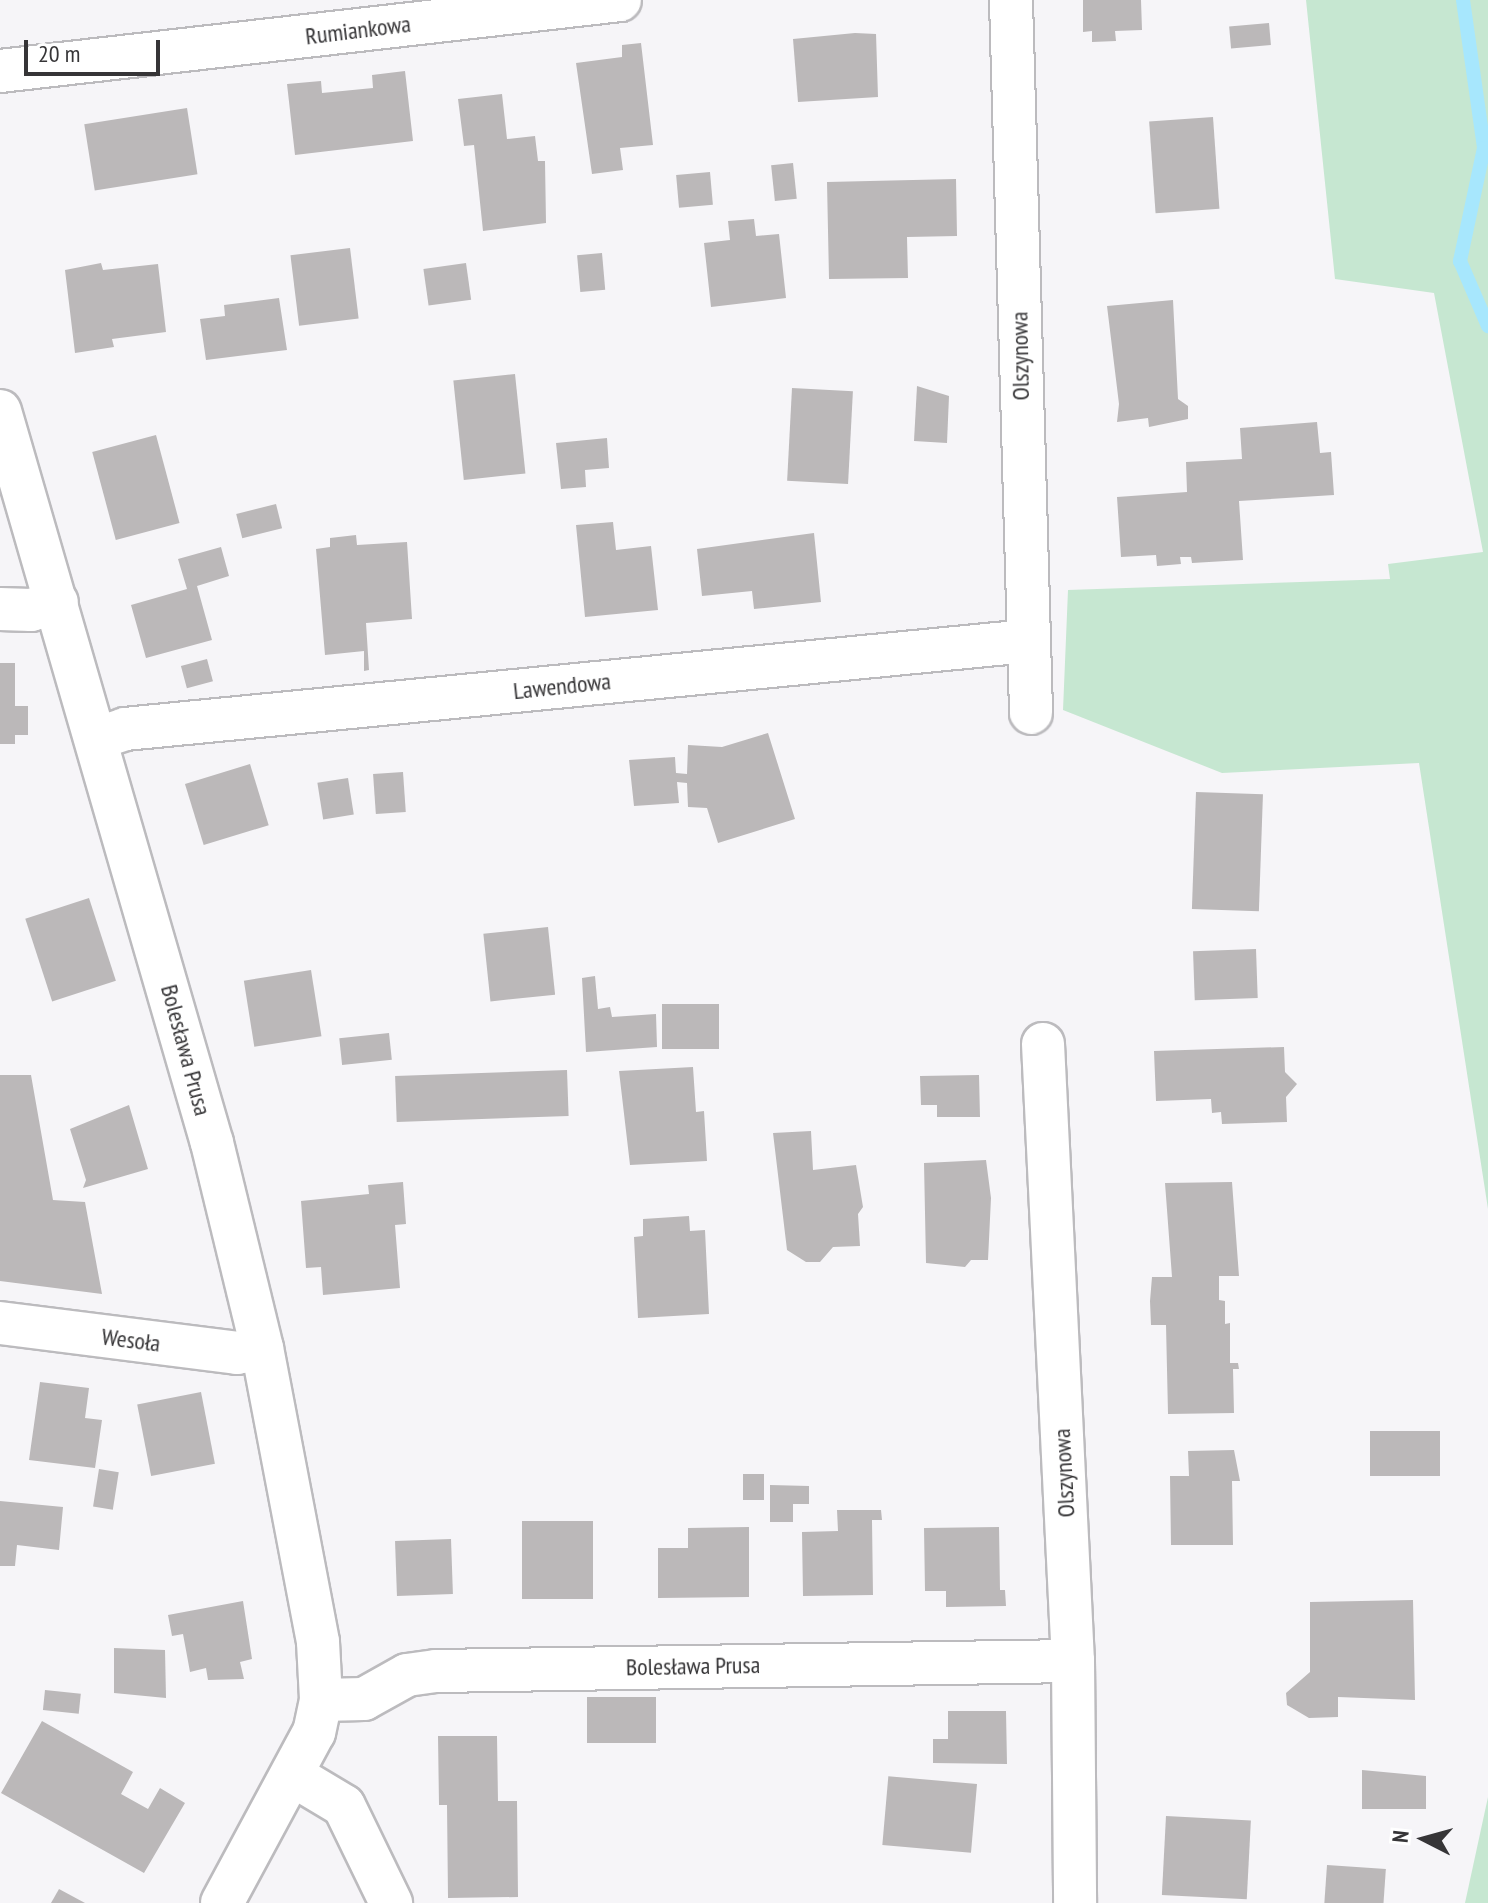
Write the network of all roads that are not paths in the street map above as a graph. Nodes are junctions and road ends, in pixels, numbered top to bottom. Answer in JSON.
{"nodes":[{"id":1,"x":620,"y":0,"type":"edge"},
{"id":2,"x":1011,"y":0,"type":"edge"},
{"id":3,"x":0,"y":71,"type":"edge"},
{"id":4,"x":0,"y":411,"type":"edge"},
{"id":5,"x":57,"y":602,"type":"junction"},
{"id":6,"x":0,"y":609,"type":"edge"},
{"id":7,"x":1028,"y":641,"type":"junction"},
{"id":8,"x":1031,"y":713,"type":"dead end"},
{"id":9,"x":98,"y":738,"type":"junction"},
{"id":10,"x":1043,"y":1044,"type":"dead end"},
{"id":11,"x":0,"y":1323,"type":"edge"},
{"id":12,"x":262,"y":1348,"type":"junction"},
{"id":13,"x":1073,"y":1661,"type":"junction"},
{"id":14,"x":321,"y":1700,"type":"junction"},
{"id":15,"x":294,"y":1776,"type":"junction"},
{"id":16,"x":222,"y":1903,"type":"edge"},
{"id":17,"x":391,"y":1903,"type":"edge"},
{"id":18,"x":1075,"y":1903,"type":"edge"}],
"edges":[{"from":1,"to":3,"type":"street","name":"Rumiankowa"},
{"from":2,"to":7,"type":"street","name":"Olszynowa"},
{"from":4,"to":5,"type":"street","name":"Bolesława Prusa"},
{"from":5,"to":6,"type":"street"},
{"from":5,"to":9,"type":"street","name":"Bolesława Prusa"},
{"from":7,"to":8,"type":"street","name":"Olszynowa"},
{"from":7,"to":9,"type":"street","name":"Lawendowa"},
{"from":9,"to":12,"type":"street","name":"Bolesława Prusa"},
{"from":10,"to":13,"type":"street","name":"Olszynowa"},
{"from":11,"to":12,"type":"street","name":"Wesoła"},
{"from":12,"to":14,"type":"street","name":"Bolesława Prusa"},
{"from":13,"to":14,"type":"street","name":"Bolesława Prusa"},
{"from":13,"to":18,"type":"street","name":"Olszynowa"},
{"from":14,"to":15,"type":"street","name":"Bolesława Prusa"},
{"from":15,"to":16,"type":"street","name":"Bolesława Prusa"},
{"from":15,"to":17,"type":"street"}]}
